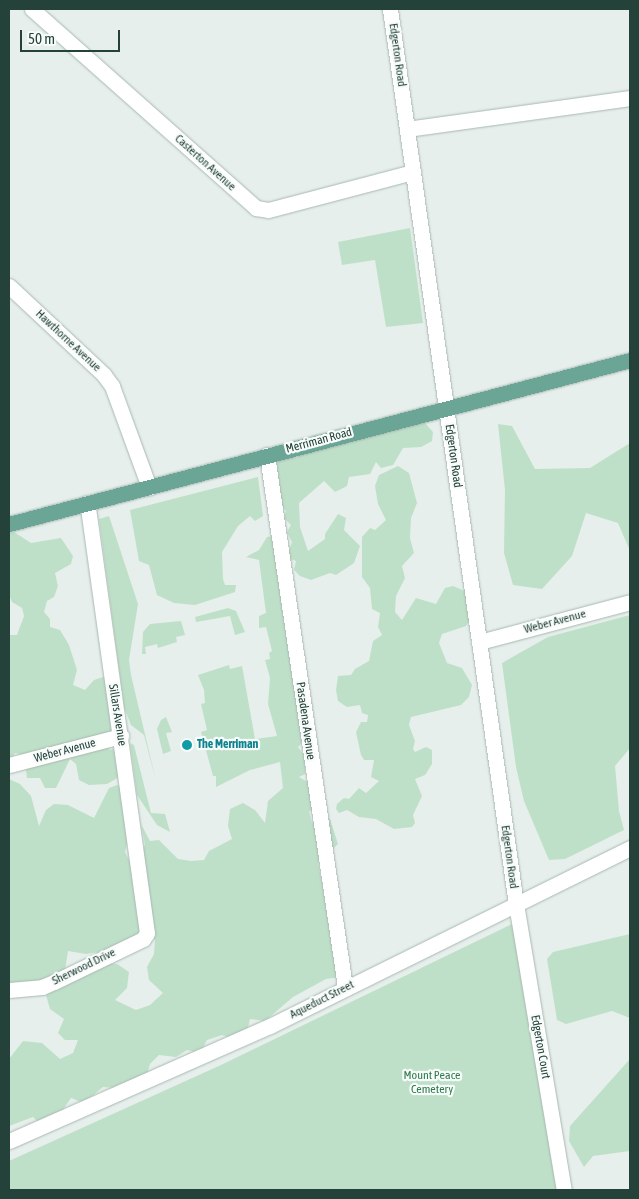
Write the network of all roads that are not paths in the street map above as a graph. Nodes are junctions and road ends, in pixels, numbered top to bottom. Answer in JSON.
{"nodes":[{"id":1,"x":32,"y":9,"type":"edge"},
{"id":2,"x":390,"y":10,"type":"edge"},
{"id":3,"x":630,"y":98,"type":"edge"},
{"id":4,"x":407,"y":129,"type":"junction"},
{"id":5,"x":413,"y":172,"type":"junction"},
{"id":6,"x":9,"y":286,"type":"edge"},
{"id":7,"x":630,"y":360,"type":"edge"},
{"id":8,"x":446,"y":408,"type":"junction"},
{"id":9,"x":268,"y":455,"type":"junction"},
{"id":10,"x":149,"y":487,"type":"junction"},
{"id":11,"x":87,"y":504,"type":"junction"},
{"id":12,"x":9,"y":524,"type":"edge"},
{"id":13,"x":630,"y":602,"type":"edge"},
{"id":14,"x":479,"y":642,"type":"junction"},
{"id":15,"x":121,"y":736,"type":"junction"},
{"id":16,"x":9,"y":765,"type":"edge"},
{"id":17,"x":630,"y":848,"type":"edge"},
{"id":18,"x":516,"y":904,"type":"junction"},
{"id":19,"x":148,"y":926,"type":"joint"},
{"id":20,"x":345,"y":988,"type":"junction"},
{"id":21,"x":9,"y":990,"type":"edge"},
{"id":22,"x":9,"y":1141,"type":"edge"},
{"id":23,"x":564,"y":1190,"type":"edge"}],
"edges":[{"from":1,"to":5,"type":"street","name":"Casterton Avenue"},
{"from":2,"to":4,"type":"street","name":"Edgerton Road"},
{"from":3,"to":4,"type":"street"},
{"from":4,"to":5,"type":"street","name":"Edgerton Road"},
{"from":5,"to":8,"type":"street","name":"Edgerton Road"},
{"from":6,"to":10,"type":"street","name":"Hawthorne Avenue"},
{"from":7,"to":8,"type":"main road","name":"Merriman Road"},
{"from":8,"to":9,"type":"main road","name":"Merriman Road"},
{"from":8,"to":14,"type":"street","name":"Edgerton Road"},
{"from":9,"to":10,"type":"main road","name":"Merriman Road"},
{"from":9,"to":20,"type":"street","name":"Pasadena Avenue"},
{"from":10,"to":11,"type":"main road","name":"Merriman Road"},
{"from":11,"to":12,"type":"main road","name":"Merriman Road"},
{"from":11,"to":15,"type":"street","name":"Sillars Avenue"},
{"from":13,"to":14,"type":"street","name":"Weber Avenue"},
{"from":14,"to":18,"type":"street","name":"Edgerton Road"},
{"from":15,"to":16,"type":"street","name":"Weber Avenue"},
{"from":15,"to":19,"type":"street","name":"Sillars Avenue"},
{"from":17,"to":18,"type":"street","name":"Aqueduct Street"},
{"from":18,"to":20,"type":"street","name":"Aqueduct Street"},
{"from":18,"to":23,"type":"street","name":"Edgerton Court"},
{"from":19,"to":21,"type":"street","name":"Sherwood Drive"},
{"from":20,"to":22,"type":"street","name":"Aqueduct Street"}]}
